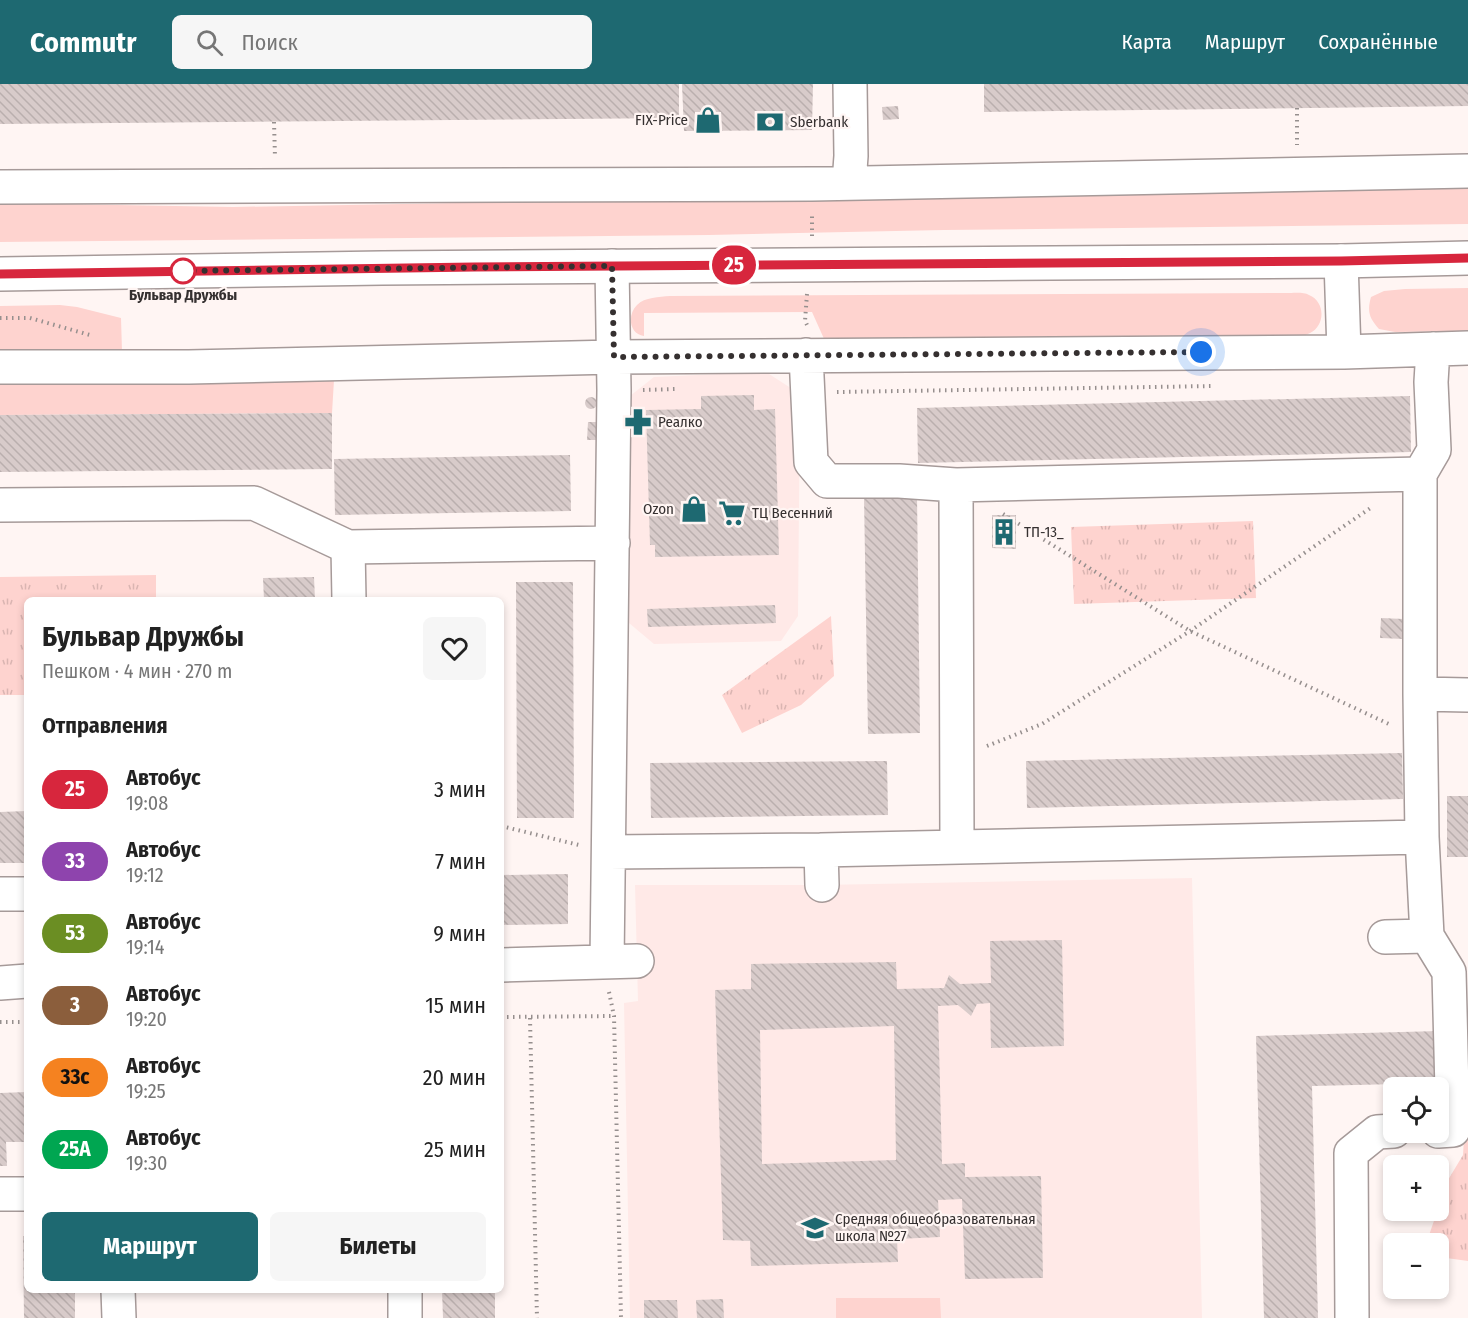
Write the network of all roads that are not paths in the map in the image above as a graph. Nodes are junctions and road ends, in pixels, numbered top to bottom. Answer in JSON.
{"nodes":[{"id":1,"x":850,"y":84,"type":"edge"},
{"id":2,"x":1468,"y":171,"type":"edge"},
{"id":3,"x":849,"y":183,"type":"junction"},
{"id":4,"x":0,"y":188,"type":"edge"},
{"id":5,"x":1468,"y":258,"type":"edge"},
{"id":6,"x":1341,"y":261,"type":"junction"},
{"id":7,"x":612,"y":266,"type":"junction"},
{"id":8,"x":0,"y":274,"type":"edge"},
{"id":9,"x":1468,"y":348,"type":"edge"},
{"id":10,"x":1433,"y":349,"type":"junction"},
{"id":11,"x":1344,"y":352,"type":"junction"},
{"id":12,"x":806,"y":355,"type":"junction"},
{"id":13,"x":614,"y":357,"type":"junction"},
{"id":14,"x":0,"y":367,"type":"edge"},
{"id":15,"x":1420,"y":474,"type":"junction"},
{"id":16,"x":956,"y":485,"type":"junction"},
{"id":17,"x":0,"y":505,"type":"edge"},
{"id":18,"x":613,"y":543,"type":"junction"},
{"id":19,"x":348,"y":547,"type":"junction"},
{"id":20,"x":349,"y":597,"type":"edge"},
{"id":21,"x":1420,"y":694,"type":"junction"},
{"id":22,"x":1468,"y":695,"type":"edge"},
{"id":23,"x":1422,"y":837,"type":"junction"},
{"id":24,"x":957,"y":847,"type":"junction"},
{"id":25,"x":821,"y":850,"type":"junction"},
{"id":26,"x":609,"y":852,"type":"junction"},
{"id":27,"x":822,"y":885,"type":"dead end"},
{"id":28,"x":0,"y":894,"type":"edge"},
{"id":29,"x":24,"y":894,"type":"edge"},
{"id":30,"x":1427,"y":936,"type":"junction"},
{"id":31,"x":1385,"y":937,"type":"dead end"},
{"id":32,"x":504,"y":965,"type":"edge"},
{"id":33,"x":24,"y":981,"type":"edge"},
{"id":34,"x":0,"y":983,"type":"edge"},
{"id":35,"x":1449,"y":1130,"type":"edge"},
{"id":36,"x":1383,"y":1132,"type":"edge"},
{"id":37,"x":0,"y":1194,"type":"edge"},
{"id":38,"x":24,"y":1194,"type":"edge"},
{"id":39,"x":118,"y":1293,"type":"edge"},
{"id":40,"x":405,"y":1293,"type":"edge"},
{"id":41,"x":119,"y":1318,"type":"edge"},
{"id":42,"x":405,"y":1318,"type":"edge"},
{"id":43,"x":1352,"y":1318,"type":"edge"}],
"edges":[{"from":1,"to":3,"type":"main road"},
{"from":2,"to":3,"type":"main road"},
{"from":3,"to":4,"type":"main road"},
{"from":5,"to":6,"type":"main road"},
{"from":6,"to":7,"type":"main road"},
{"from":6,"to":11,"type":"main road"},
{"from":7,"to":8,"type":"main road"},
{"from":7,"to":13,"type":"main road"},
{"from":9,"to":10,"type":"main road"},
{"from":10,"to":11,"type":"main road"},
{"from":10,"to":15,"type":"main road"},
{"from":11,"to":12,"type":"main road"},
{"from":12,"to":13,"type":"main road"},
{"from":12,"to":16,"type":"main road"},
{"from":13,"to":14,"type":"main road"},
{"from":13,"to":18,"type":"main road"},
{"from":15,"to":16,"type":"main road"},
{"from":15,"to":21,"type":"main road"},
{"from":16,"to":24,"type":"main road"},
{"from":17,"to":19,"type":"main road"},
{"from":18,"to":19,"type":"main road"},
{"from":18,"to":26,"type":"main road"},
{"from":19,"to":20,"type":"main road"},
{"from":21,"to":22,"type":"main road"},
{"from":21,"to":23,"type":"main road"},
{"from":23,"to":24,"type":"main road"},
{"from":23,"to":30,"type":"main road"},
{"from":24,"to":25,"type":"main road"},
{"from":25,"to":26,"type":"main road"},
{"from":25,"to":27,"type":"main road"},
{"from":26,"to":32,"type":"main road"},
{"from":28,"to":29,"type":"main road"},
{"from":30,"to":31,"type":"main road"},
{"from":30,"to":35,"type":"main road"},
{"from":33,"to":34,"type":"main road"},
{"from":36,"to":43,"type":"main road"},
{"from":37,"to":38,"type":"main road"},
{"from":39,"to":41,"type":"main road"},
{"from":40,"to":42,"type":"main road"}]}
